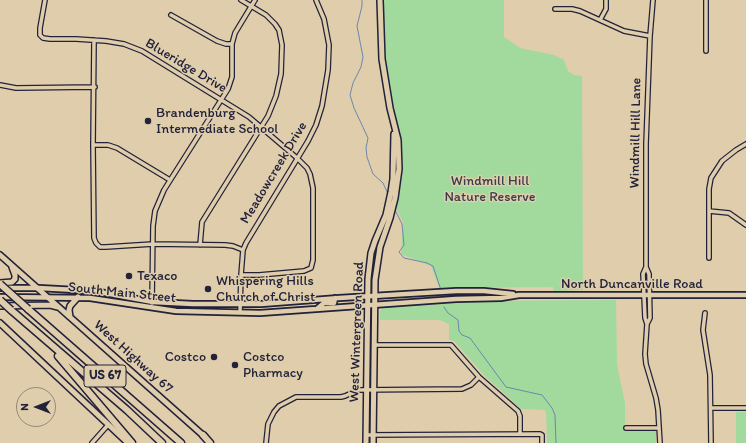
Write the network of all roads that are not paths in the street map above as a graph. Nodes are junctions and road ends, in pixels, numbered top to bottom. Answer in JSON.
{"nodes":[{"id":1,"x":45,"y":0,"type":"edge"},
{"id":2,"x":241,"y":0,"type":"edge"},
{"id":3,"x":256,"y":0,"type":"edge"},
{"id":4,"x":316,"y":0,"type":"edge"},
{"id":5,"x":380,"y":0,"type":"edge"},
{"id":6,"x":606,"y":0,"type":"edge"},
{"id":7,"x":653,"y":0,"type":"edge"},
{"id":8,"x":706,"y":0,"type":"edge"},
{"id":9,"x":251,"y":6,"type":"junction"},
{"id":10,"x":555,"y":9,"type":"dead end"},
{"id":11,"x":171,"y":15,"type":"dead end"},
{"id":12,"x":600,"y":20,"type":"junction"},
{"id":13,"x":650,"y":36,"type":"junction"},
{"id":14,"x":94,"y":40,"type":"junction"},
{"id":15,"x":232,"y":44,"type":"junction"},
{"id":16,"x":706,"y":51,"type":"dead end"},
{"id":17,"x":0,"y":85,"type":"edge"},
{"id":18,"x":95,"y":87,"type":"junction"},
{"id":19,"x":221,"y":101,"type":"junction"},
{"id":20,"x":262,"y":127,"type":"junction"},
{"id":21,"x":394,"y":129,"type":"junction"},
{"id":22,"x":93,"y":145,"type":"junction"},
{"id":23,"x":746,"y":145,"type":"edge"},
{"id":24,"x":297,"y":158,"type":"junction"},
{"id":25,"x":170,"y":180,"type":"junction"},
{"id":26,"x":709,"y":211,"type":"junction"},
{"id":27,"x":388,"y":217,"type":"junction"},
{"id":28,"x":746,"y":225,"type":"edge"},
{"id":29,"x":153,"y":244,"type":"junction"},
{"id":30,"x":200,"y":244,"type":"junction"},
{"id":31,"x":243,"y":250,"type":"junction"},
{"id":32,"x":0,"y":254,"type":"edge"},
{"id":33,"x":709,"y":258,"type":"dead end"},
{"id":34,"x":12,"y":266,"type":"junction"},
{"id":35,"x":646,"y":267,"type":"junction"},
{"id":36,"x":241,"y":274,"type":"junction"},
{"id":37,"x":0,"y":283,"type":"edge"},
{"id":38,"x":0,"y":288,"type":"edge"},
{"id":39,"x":39,"y":288,"type":"junction"},
{"id":40,"x":94,"y":291,"type":"junction"},
{"id":41,"x":456,"y":291,"type":"junction"},
{"id":42,"x":519,"y":295,"type":"junction"},
{"id":43,"x":644,"y":295,"type":"junction"},
{"id":44,"x":649,"y":295,"type":"junction"},
{"id":45,"x":746,"y":295,"type":"edge"},
{"id":46,"x":367,"y":296,"type":"junction"},
{"id":47,"x":375,"y":296,"type":"junction"},
{"id":48,"x":78,"y":297,"type":"junction"},
{"id":49,"x":48,"y":298,"type":"junction"},
{"id":50,"x":94,"y":298,"type":"junction"},
{"id":51,"x":335,"y":298,"type":"junction"},
{"id":52,"x":0,"y":299,"type":"edge"},
{"id":53,"x":456,"y":299,"type":"junction"},
{"id":54,"x":296,"y":301,"type":"junction"},
{"id":55,"x":153,"y":302,"type":"junction"},
{"id":56,"x":193,"y":304,"type":"junction"},
{"id":57,"x":240,"y":304,"type":"junction"},
{"id":58,"x":367,"y":305,"type":"junction"},
{"id":59,"x":375,"y":305,"type":"junction"},
{"id":60,"x":0,"y":306,"type":"edge"},
{"id":61,"x":60,"y":308,"type":"junction"},
{"id":62,"x":152,"y":308,"type":"junction"},
{"id":63,"x":318,"y":308,"type":"junction"},
{"id":64,"x":297,"y":310,"type":"junction"},
{"id":65,"x":193,"y":311,"type":"junction"},
{"id":66,"x":240,"y":312,"type":"junction"},
{"id":67,"x":705,"y":313,"type":"dead end"},
{"id":68,"x":70,"y":318,"type":"junction"},
{"id":69,"x":0,"y":323,"type":"edge"},
{"id":70,"x":647,"y":324,"type":"junction"},
{"id":71,"x":40,"y":335,"type":"junction"},
{"id":72,"x":374,"y":345,"type":"junction"},
{"id":73,"x":479,"y":377,"type":"junction"},
{"id":74,"x":374,"y":389,"type":"junction"},
{"id":75,"x":366,"y":390,"type":"junction"},
{"id":76,"x":711,"y":408,"type":"junction"},
{"id":77,"x":746,"y":408,"type":"edge"},
{"id":78,"x":108,"y":425,"type":"junction"},
{"id":79,"x":626,"y":428,"type":"dead end"},
{"id":80,"x":659,"y":428,"type":"junction"},
{"id":81,"x":373,"y":434,"type":"junction"},
{"id":82,"x":520,"y":434,"type":"junction"},
{"id":83,"x":203,"y":435,"type":"joint"},
{"id":84,"x":366,"y":435,"type":"junction"},
{"id":85,"x":92,"y":443,"type":"edge"},
{"id":86,"x":128,"y":443,"type":"edge"},
{"id":87,"x":132,"y":443,"type":"edge"},
{"id":88,"x":162,"y":443,"type":"edge"},
{"id":89,"x":181,"y":443,"type":"edge"},
{"id":90,"x":210,"y":443,"type":"edge"},
{"id":91,"x":266,"y":443,"type":"edge"},
{"id":92,"x":366,"y":443,"type":"edge"},
{"id":93,"x":373,"y":443,"type":"edge"},
{"id":94,"x":542,"y":443,"type":"edge"},
{"id":95,"x":660,"y":443,"type":"edge"},
{"id":96,"x":711,"y":443,"type":"edge"}],
"edges":[{"from":1,"to":14,"type":"street","name":"Blueridge Drive"},
{"from":2,"to":9,"type":"street"},
{"from":3,"to":9,"type":"street"},
{"from":4,"to":24,"type":"street","name":"Meadowcreek Drive"},
{"from":5,"to":21,"type":"main road","name":"West Wintergreen Road"},
{"from":6,"to":12,"type":"street"},
{"from":7,"to":13,"type":"street","name":"Windmill Hill Lane"},
{"from":8,"to":16,"type":"street"},
{"from":9,"to":15,"type":"street"},
{"from":9,"to":20,"type":"street"},
{"from":10,"to":12,"type":"street"},
{"from":11,"to":15,"type":"street"},
{"from":12,"to":13,"type":"street"},
{"from":13,"to":35,"type":"street","name":"Windmill Hill Lane"},
{"from":14,"to":18,"type":"street"},
{"from":14,"to":19,"type":"street","name":"Blueridge Drive"},
{"from":15,"to":19,"type":"street"},
{"from":17,"to":18,"type":"street"},
{"from":18,"to":22,"type":"street"},
{"from":19,"to":20,"type":"street","name":"Blueridge Drive"},
{"from":19,"to":25,"type":"street"},
{"from":20,"to":24,"type":"street","name":"Blueridge Drive"},
{"from":20,"to":30,"type":"street"},
{"from":21,"to":27,"type":"main road","name":"West Wintergreen Road"},
{"from":21,"to":27,"type":"main road","name":"West Wintergreen Road"},
{"from":22,"to":25,"type":"street"},
{"from":22,"to":29,"type":"street"},
{"from":23,"to":26,"type":"street"},
{"from":24,"to":31,"type":"street","name":"Meadowcreek Drive"},
{"from":24,"to":36,"type":"street","name":"Blueridge Drive"},
{"from":25,"to":29,"type":"street"},
{"from":26,"to":28,"type":"street"},
{"from":26,"to":33,"type":"street"},
{"from":27,"to":46,"type":"main road","name":"West Wintergreen Road"},
{"from":27,"to":47,"type":"main road","name":"West Wintergreen Road"},
{"from":29,"to":30,"type":"street"},
{"from":29,"to":55,"type":"street"},
{"from":30,"to":31,"type":"street"},
{"from":31,"to":36,"type":"street","name":"Meadowcreek Drive"},
{"from":32,"to":34,"type":"main road","name":"West Highway 67"},
{"from":34,"to":37,"type":"main road"},
{"from":34,"to":39,"type":"main road","name":"West Highway 67"},
{"from":35,"to":43,"type":"street","name":"Windmill Hill Lane"},
{"from":35,"to":44,"type":"street","name":"Windmill Hill Lane"},
{"from":36,"to":57,"type":"street","name":"Meadowcreek Drive"},
{"from":37,"to":89,"type":"highway","number":"US 67","bridge":true},
{"from":38,"to":39,"type":"street","name":"South Main Street"},
{"from":39,"to":40,"type":"street","name":"South Main Street"},
{"from":39,"to":49,"type":"main road","name":"West Highway 67"},
{"from":40,"to":50,"type":"street"},
{"from":40,"to":55,"type":"street","name":"South Main Street"},
{"from":41,"to":42,"type":"street","name":"North Duncanville Road"},
{"from":41,"to":47,"type":"street","name":"South Main Street"},
{"from":41,"to":53,"type":"street"},
{"from":42,"to":43,"type":"street","name":"North Duncanville Road"},
{"from":42,"to":53,"type":"street","name":"North Duncanville Road"},
{"from":43,"to":44,"type":"street","name":"North Duncanville Road"},
{"from":43,"to":70,"type":"street","name":"Windmill Hill Lane"},
{"from":44,"to":45,"type":"street","name":"North Duncanville Road"},
{"from":44,"to":70,"type":"street","name":"Windmill Hill Lane"},
{"from":46,"to":47,"type":"street","name":"South Main Street"},
{"from":46,"to":51,"type":"street","name":"South Main Street"},
{"from":46,"to":58,"type":"main road","name":"West Wintergreen Road"},
{"from":47,"to":59,"type":"main road","name":"West Wintergreen Road"},
{"from":48,"to":49,"type":"street","name":"South Main Street"},
{"from":48,"to":50,"type":"street","name":"South Main Street"},
{"from":48,"to":68,"type":"main road"},
{"from":49,"to":52,"type":"street","name":"South Main Street"},
{"from":49,"to":61,"type":"main road","name":"West Highway 67"},
{"from":50,"to":62,"type":"street","name":"South Main Street"},
{"from":51,"to":54,"type":"street","name":"South Main Street"},
{"from":51,"to":63,"type":"street"},
{"from":52,"to":71,"type":"highway","number":"US 67","bridge":true},
{"from":53,"to":59,"type":"street","name":"South Main Street"},
{"from":54,"to":57,"type":"street","name":"South Main Street"},
{"from":54,"to":64,"type":"street"},
{"from":55,"to":56,"type":"street","name":"South Main Street"},
{"from":55,"to":62,"type":"street"},
{"from":56,"to":57,"type":"street","name":"South Main Street"},
{"from":56,"to":65,"type":"street"},
{"from":57,"to":66,"type":"street","name":"Meadowcreek Drive"},
{"from":58,"to":59,"type":"street","name":"South Main Street"},
{"from":58,"to":63,"type":"street","name":"South Main Street"},
{"from":58,"to":75,"type":"main road","name":"West Wintergreen Road"},
{"from":59,"to":72,"type":"main road","name":"West Wintergreen Road"},
{"from":60,"to":61,"type":"main road"},
{"from":61,"to":68,"type":"main road","name":"West Highway 67"},
{"from":62,"to":65,"type":"street","name":"South Main Street"},
{"from":63,"to":64,"type":"street","name":"South Main Street"},
{"from":64,"to":66,"type":"street","name":"South Main Street"},
{"from":65,"to":66,"type":"street","name":"South Main Street"},
{"from":67,"to":76,"type":"street"},
{"from":68,"to":83,"type":"main road","name":"West Highway 67"},
{"from":69,"to":78,"type":"main road"},
{"from":70,"to":80,"type":"street","name":"Windmill Hill Lane"},
{"from":71,"to":87,"type":"highway"},
{"from":71,"to":88,"type":"highway","number":"US 67"},
{"from":72,"to":73,"type":"street"},
{"from":72,"to":74,"type":"main road","name":"West Wintergreen Road"},
{"from":73,"to":74,"type":"street"},
{"from":73,"to":82,"type":"street"},
{"from":74,"to":75,"type":"street"},
{"from":74,"to":81,"type":"main road","name":"West Wintergreen Road"},
{"from":75,"to":84,"type":"main road","name":"West Wintergreen Road"},
{"from":75,"to":91,"type":"street"},
{"from":76,"to":77,"type":"street"},
{"from":76,"to":96,"type":"street"},
{"from":78,"to":85,"type":"street"},
{"from":78,"to":86,"type":"main road"},
{"from":79,"to":80,"type":"street"},
{"from":80,"to":95,"type":"street","name":"Windmill Hill Lane"},
{"from":81,"to":82,"type":"street"},
{"from":81,"to":84,"type":"street"},
{"from":81,"to":93,"type":"main road","name":"West Wintergreen Road"},
{"from":82,"to":94,"type":"street"},
{"from":83,"to":90,"type":"highway"},
{"from":84,"to":92,"type":"main road","name":"West Wintergreen Road"}]}
